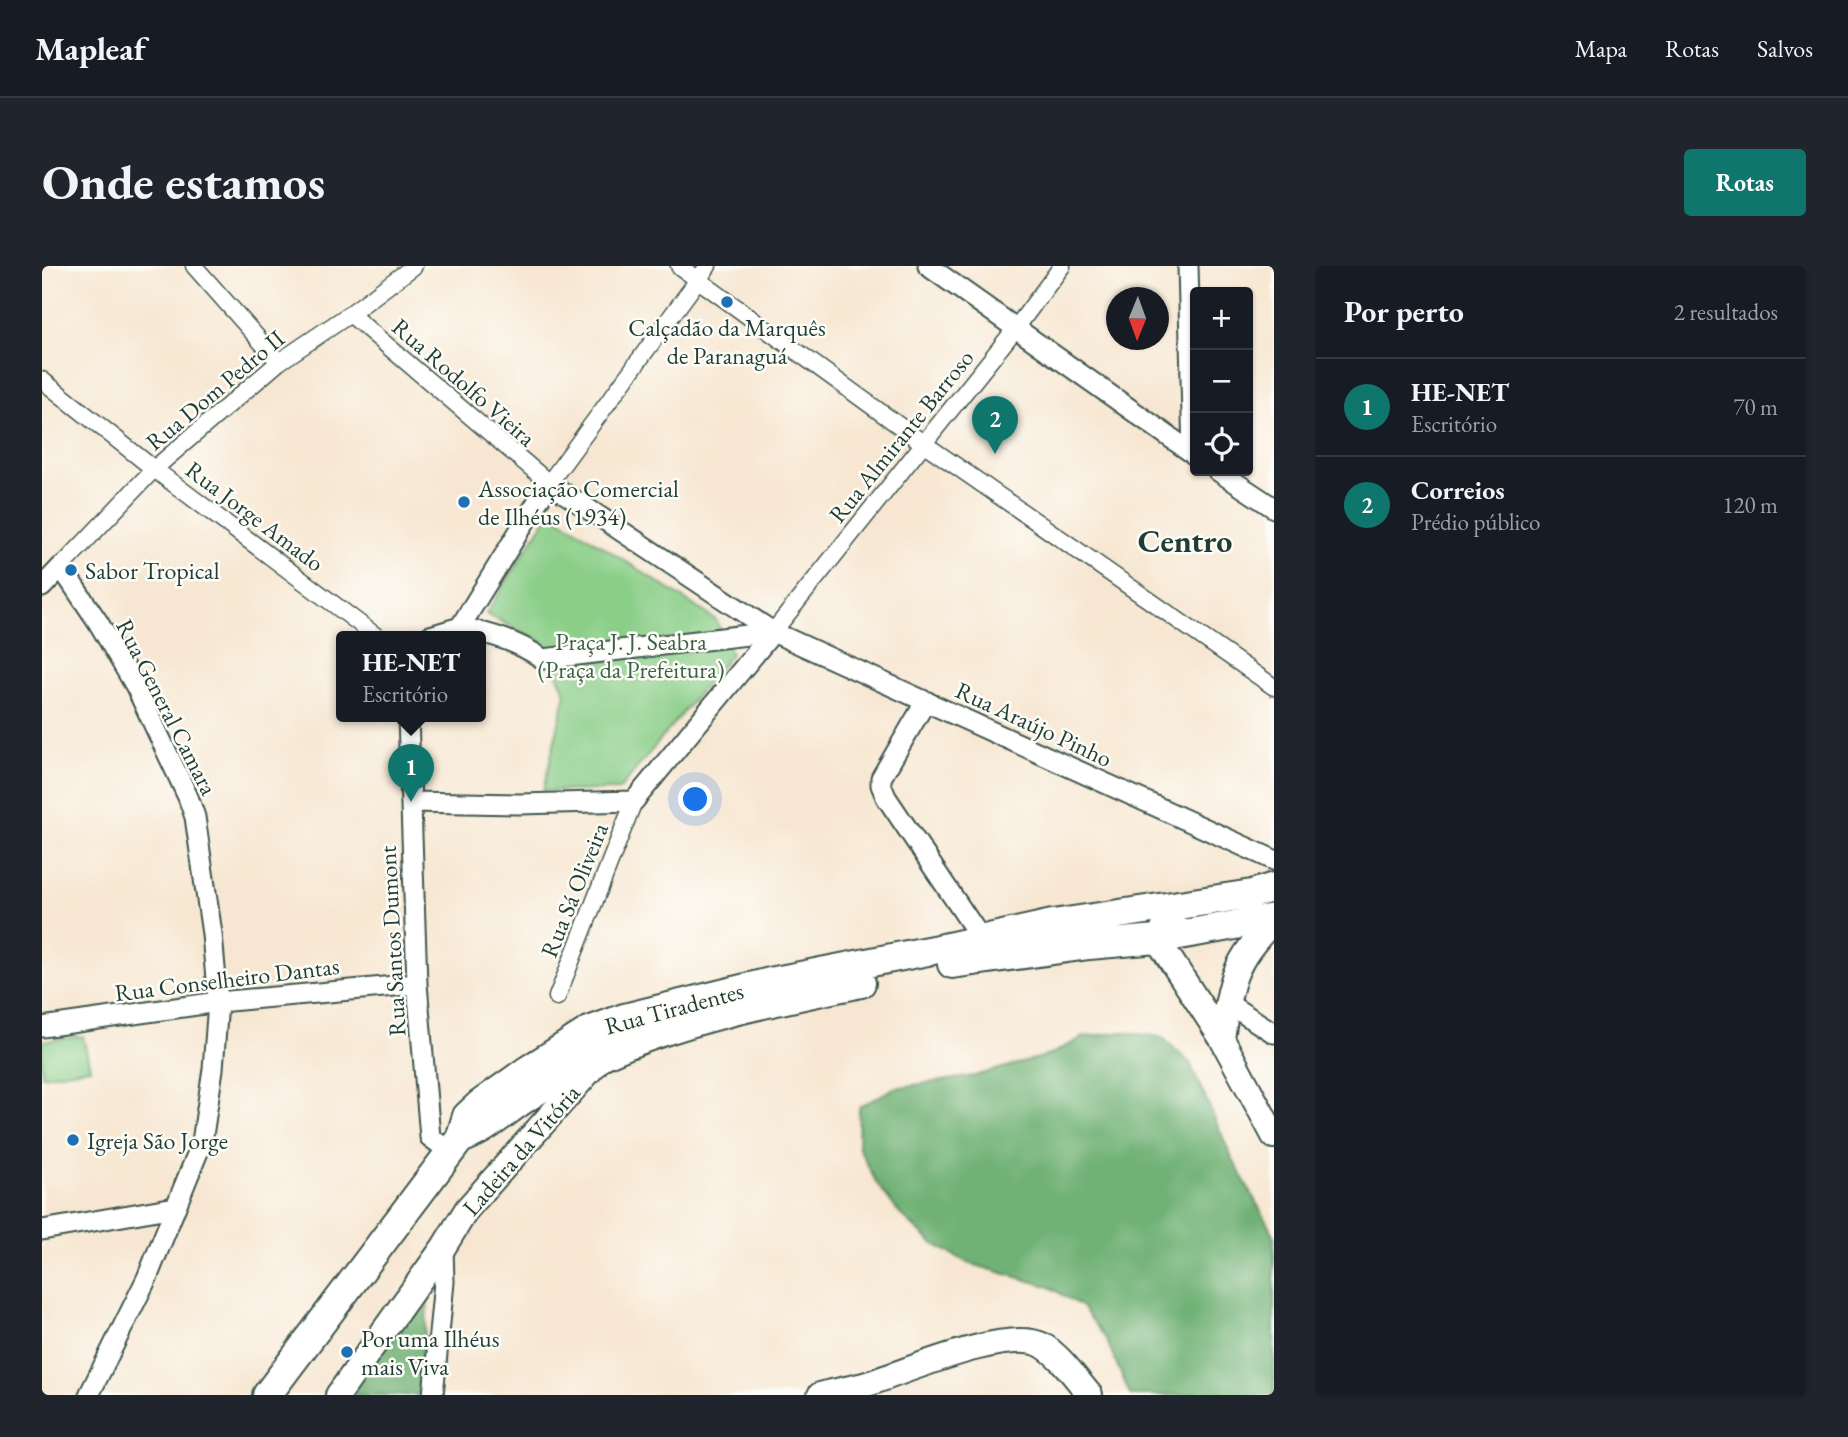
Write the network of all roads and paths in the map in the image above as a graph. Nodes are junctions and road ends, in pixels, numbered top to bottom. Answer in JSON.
{"nodes":[{"id":1,"x":194,"y":266,"type":"edge"},
{"id":2,"x":414,"y":266,"type":"edge"},
{"id":3,"x":679,"y":266,"type":"edge"},
{"id":4,"x":928,"y":266,"type":"edge"},
{"id":5,"x":1062,"y":266,"type":"edge"},
{"id":6,"x":1188,"y":266,"type":"edge"},
{"id":7,"x":703,"y":273,"type":"edge"},
{"id":8,"x":350,"y":314,"type":"junction"},
{"id":9,"x":1016,"y":328,"type":"junction"},
{"id":10,"x":279,"y":362,"type":"junction"},
{"id":11,"x":42,"y":380,"type":"edge"},
{"id":12,"x":1193,"y":413,"type":"edge"},
{"id":13,"x":923,"y":443,"type":"junction"},
{"id":14,"x":1190,"y":452,"type":"edge"},
{"id":15,"x":154,"y":469,"type":"junction"},
{"id":16,"x":1226,"y":476,"type":"edge"},
{"id":17,"x":548,"y":483,"type":"junction"},
{"id":18,"x":1274,"y":508,"type":"edge"},
{"id":19,"x":61,"y":567,"type":"junction"},
{"id":20,"x":42,"y":587,"type":"edge"},
{"id":21,"x":460,"y":627,"type":"junction"},
{"id":22,"x":369,"y":631,"type":"edge"},
{"id":23,"x":447,"y":631,"type":"edge"},
{"id":24,"x":476,"y":631,"type":"edge"},
{"id":25,"x":773,"y":632,"type":"junction"},
{"id":26,"x":486,"y":633,"type":"edge"},
{"id":27,"x":1274,"y":687,"type":"edge"},
{"id":28,"x":926,"y":701,"type":"junction"},
{"id":29,"x":408,"y":722,"type":"edge"},
{"id":30,"x":634,"y":801,"type":"junction"},
{"id":31,"x":411,"y":802,"type":"junction"},
{"id":32,"x":1274,"y":860,"type":"edge"},
{"id":33,"x":1274,"y":887,"type":"edge"},
{"id":34,"x":1180,"y":903,"type":"junction"},
{"id":35,"x":1274,"y":920,"type":"edge"},
{"id":36,"x":1157,"y":939,"type":"junction"},
{"id":37,"x":985,"y":950,"type":"junction"},
{"id":38,"x":417,"y":984,"type":"junction"},
{"id":39,"x":557,"y":997,"type":"dead end"},
{"id":40,"x":741,"y":1000,"type":"junction"},
{"id":41,"x":218,"y":1002,"type":"junction"},
{"id":42,"x":1227,"y":1003,"type":"junction"},
{"id":43,"x":42,"y":1027,"type":"edge"},
{"id":44,"x":1274,"y":1033,"type":"edge"},
{"id":45,"x":1222,"y":1039,"type":"junction"},
{"id":46,"x":604,"y":1055,"type":"junction"},
{"id":47,"x":1274,"y":1136,"type":"edge"},
{"id":48,"x":455,"y":1145,"type":"junction"},
{"id":49,"x":175,"y":1207,"type":"junction"},
{"id":50,"x":42,"y":1230,"type":"edge"},
{"id":51,"x":443,"y":1248,"type":"junction"},
{"id":52,"x":89,"y":1395,"type":"edge"},
{"id":53,"x":267,"y":1395,"type":"edge"},
{"id":54,"x":338,"y":1395,"type":"edge"},
{"id":55,"x":433,"y":1395,"type":"edge"},
{"id":56,"x":820,"y":1395,"type":"edge"},
{"id":57,"x":1090,"y":1395,"type":"edge"}],
"edges":[{"from":1,"to":10,"type":"street"},
{"from":2,"to":8,"type":"street","name":"Rua Dom Pedro II"},
{"from":3,"to":7,"type":"street"},
{"from":4,"to":9,"type":"street"},
{"from":5,"to":9,"type":"street","name":"Rua Almirante Barroso"},
{"from":6,"to":12,"type":"street"},
{"from":7,"to":13,"type":"street"},
{"from":7,"to":17,"type":"street"},
{"from":8,"to":10,"type":"street","name":"Rua Dom Pedro II"},
{"from":8,"to":17,"type":"street","name":"Rua Rodolfo Vieira"},
{"from":9,"to":13,"type":"street","name":"Rua Almirante Barroso"},
{"from":9,"to":14,"type":"street"},
{"from":10,"to":15,"type":"street","name":"Rua Dom Pedro II"},
{"from":11,"to":15,"type":"street","name":"Rua Jorge Amado"},
{"from":13,"to":25,"type":"street","name":"Rua Almirante Barroso"},
{"from":13,"to":27,"type":"street"},
{"from":15,"to":19,"type":"street","name":"Rua Dom Pedro II"},
{"from":15,"to":22,"type":"street","name":"Rua Jorge Amado"},
{"from":16,"to":18,"type":"street"},
{"from":17,"to":21,"type":"street"},
{"from":17,"to":25,"type":"street","name":"Rua Araújo Pinho"},
{"from":19,"to":20,"type":"street"},
{"from":19,"to":41,"type":"street","name":"Rua General Camara"},
{"from":21,"to":23,"type":"street"},
{"from":21,"to":24,"type":"street"},
{"from":25,"to":26,"type":"street"},
{"from":25,"to":28,"type":"street","name":"Rua Araújo Pinho"},
{"from":25,"to":30,"type":"street"},
{"from":28,"to":32,"type":"street","name":"Rua Araújo Pinho"},
{"from":28,"to":37,"type":"street"},
{"from":29,"to":31,"type":"street","name":"Rua Santos Dumont"},
{"from":30,"to":31,"type":"street"},
{"from":30,"to":39,"type":"street","name":"Rua Sá Oliveira"},
{"from":31,"to":38,"type":"street","name":"Rua Santos Dumont"},
{"from":33,"to":34,"type":"main road","name":"Rua Tiradentes"},
{"from":34,"to":36,"type":"street"},
{"from":34,"to":37,"type":"main road","name":"Rua Tiradentes"},
{"from":35,"to":36,"type":"main road"},
{"from":35,"to":42,"type":"street"},
{"from":36,"to":37,"type":"main road"},
{"from":36,"to":45,"type":"street"},
{"from":37,"to":40,"type":"main road","name":"Rua Tiradentes"},
{"from":38,"to":41,"type":"street","name":"Rua Conselheiro Dantas"},
{"from":38,"to":48,"type":"street","name":"Rua Santos Dumont"},
{"from":40,"to":46,"type":"main road","name":"Rua Tiradentes"},
{"from":40,"to":48,"type":"main road","name":"Rua Tiradentes"},
{"from":41,"to":43,"type":"street","name":"Rua Conselheiro Dantas"},
{"from":41,"to":49,"type":"street","name":"Rua General Camara"},
{"from":42,"to":44,"type":"street"},
{"from":42,"to":45,"type":"street"},
{"from":45,"to":47,"type":"street"},
{"from":46,"to":48,"type":"main road","name":"Rua Tiradentes"},
{"from":46,"to":51,"type":"street","name":"Ladeira da Vitória"},
{"from":48,"to":53,"type":"main road"},
{"from":49,"to":50,"type":"street"},
{"from":49,"to":52,"type":"street","name":"Rua General Camara"},
{"from":51,"to":54,"type":"street","name":"Ladeira da Vitória"},
{"from":51,"to":55,"type":"street"},
{"from":56,"to":57,"type":"street"}]}
